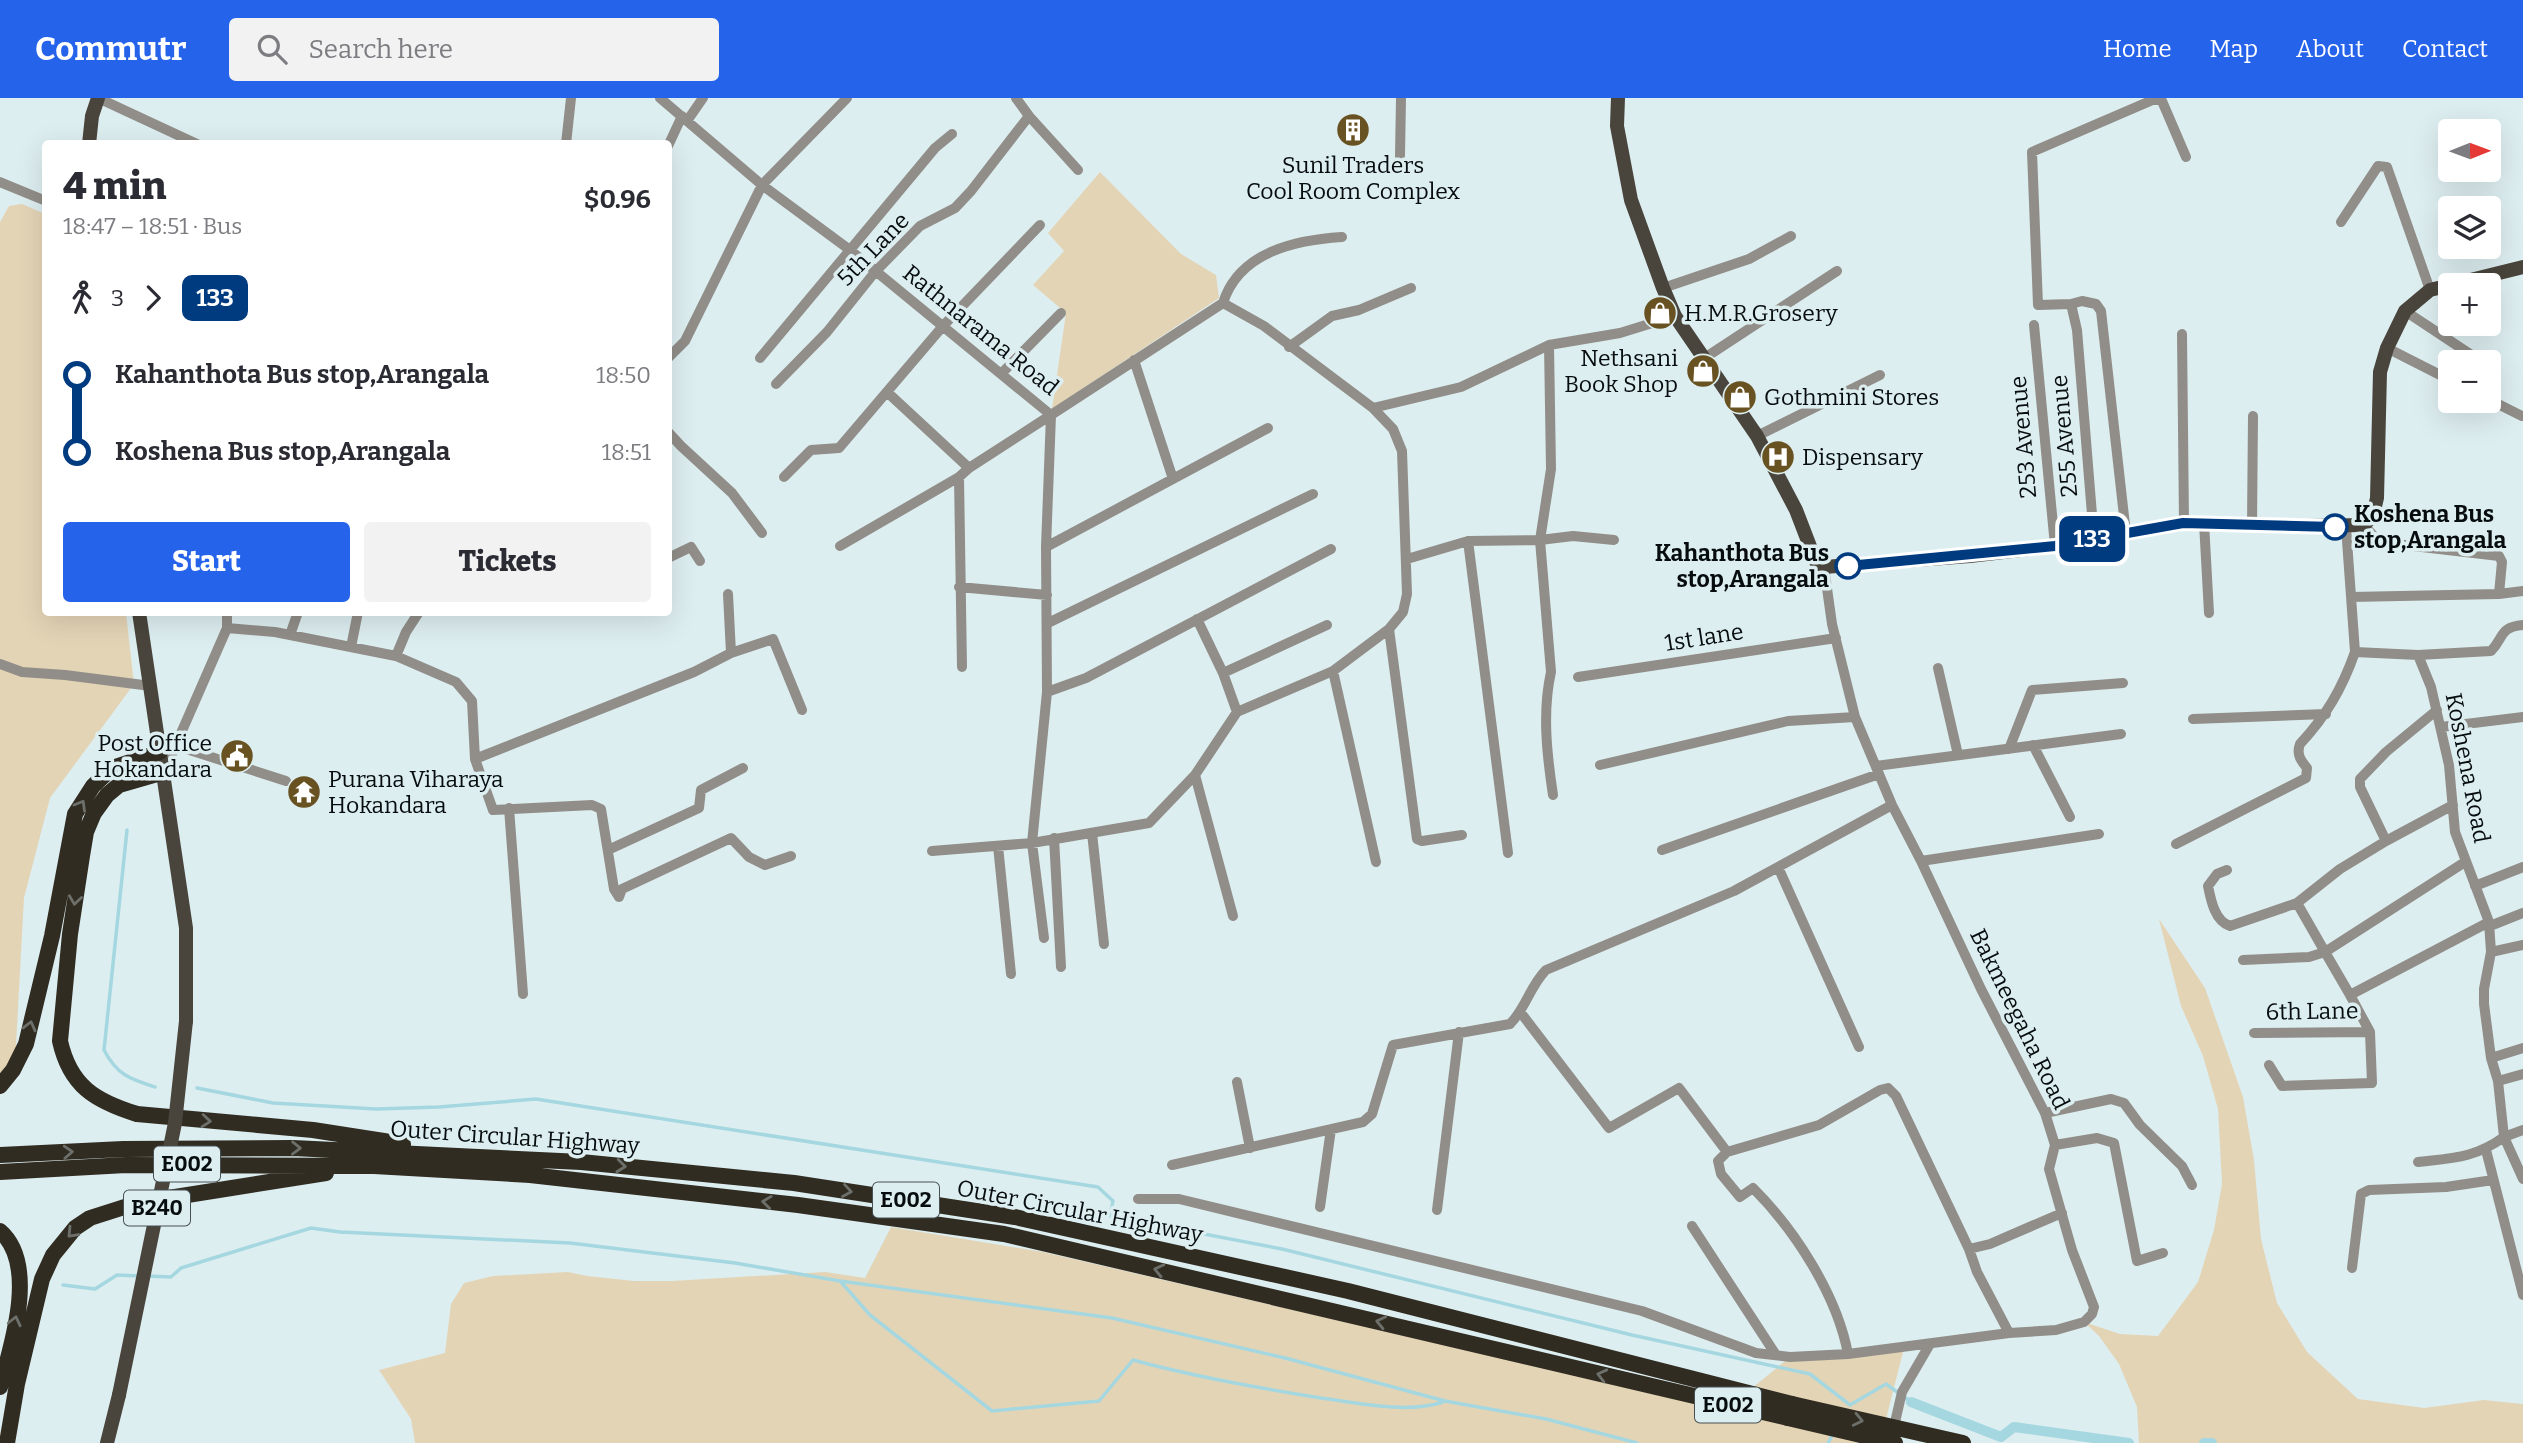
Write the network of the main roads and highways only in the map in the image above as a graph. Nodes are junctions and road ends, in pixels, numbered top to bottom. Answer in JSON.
{"nodes":[{"id":1,"x":98,"y":98,"type":"edge"},
{"id":2,"x":1618,"y":98,"type":"edge"},
{"id":3,"x":89,"y":140,"type":"edge"},
{"id":4,"x":2523,"y":267,"type":"edge"},
{"id":5,"x":140,"y":616,"type":"edge"},
{"id":6,"x":160,"y":752,"type":"junction"},
{"id":7,"x":164,"y":772,"type":"junction"},
{"id":8,"x":0,"y":1086,"type":"edge"},
{"id":9,"x":0,"y":1155,"type":"edge"},
{"id":10,"x":489,"y":1156,"type":"junction"},
{"id":11,"x":374,"y":1166,"type":"junction"},
{"id":12,"x":0,"y":1172,"type":"edge"},
{"id":13,"x":0,"y":1231,"type":"edge"},
{"id":14,"x":0,"y":1387,"type":"edge"},
{"id":15,"x":1790,"y":1411,"type":"junction"},
{"id":16,"x":7,"y":1443,"type":"edge"},
{"id":17,"x":107,"y":1443,"type":"edge"},
{"id":18,"x":1893,"y":1443,"type":"edge"},
{"id":19,"x":1963,"y":1443,"type":"edge"}],
"edges":[{"from":1,"to":3,"type":"main road"},
{"from":2,"to":4,"type":"main road"},
{"from":5,"to":6,"type":"main road","number":"B240"},
{"from":6,"to":7,"type":"main road","number":"B240"},
{"from":8,"to":6,"type":"highway","one_way":true},
{"from":7,"to":10,"type":"highway","one_way":true},
{"from":7,"to":17,"type":"main road","number":"B240","bridge":true},
{"from":9,"to":10,"type":"highway","name":"Outer Circular Highway","number":"E002","one_way":true},
{"from":10,"to":15,"type":"highway","name":"Outer Circular Highway","number":"E002","one_way":true},
{"from":11,"to":12,"type":"highway","name":"Outer Circular Highway","number":"E002"},
{"from":15,"to":11,"type":"highway","name":"Outer Circular Highway","number":"E002","one_way":true},
{"from":11,"to":16,"type":"highway","one_way":true},
{"from":14,"to":13,"type":"highway","one_way":true},
{"from":15,"to":18,"type":"highway","name":"Outer Circular Highway","number":"E002","bridge":true},
{"from":15,"to":19,"type":"highway","name":"Outer Circular Highway","number":"E002","one_way":true,"bridge":true}]}
